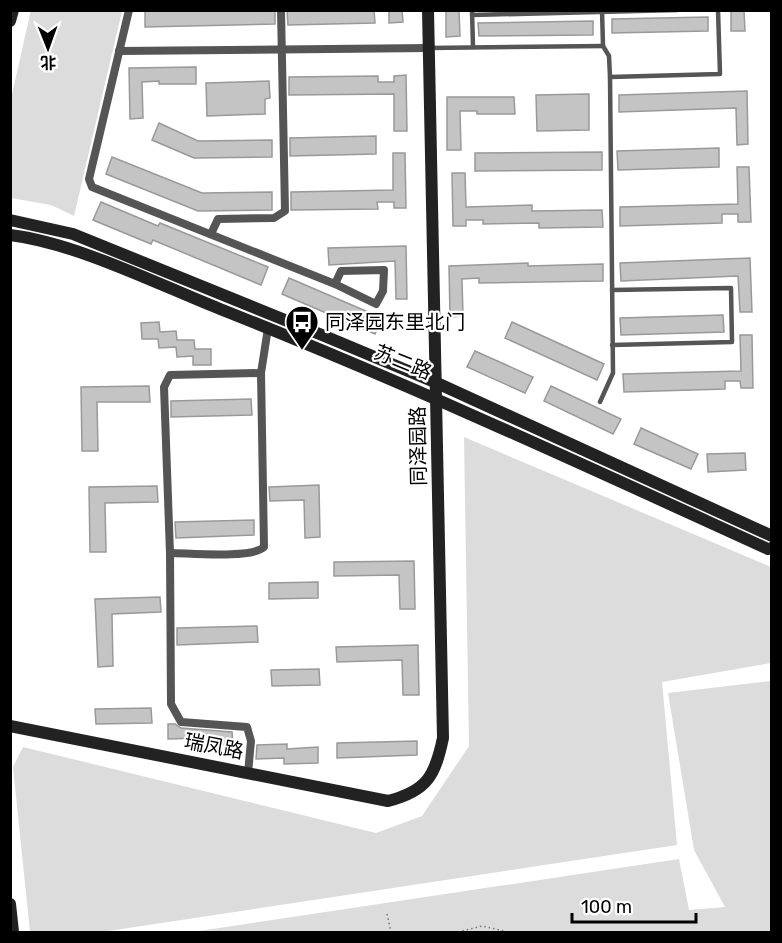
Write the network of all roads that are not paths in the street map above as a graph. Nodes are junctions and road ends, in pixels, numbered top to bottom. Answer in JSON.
{"nodes":[{"id":1,"x":13,"y":10,"type":"edge"},
{"id":2,"x":129,"y":10,"type":"edge"},
{"id":3,"x":281,"y":10,"type":"edge"},
{"id":4,"x":429,"y":10,"type":"edge"},
{"id":5,"x":678,"y":10,"type":"edge"},
{"id":6,"x":718,"y":10,"type":"edge"},
{"id":7,"x":602,"y":12,"type":"edge"},
{"id":8,"x":472,"y":13,"type":"edge"},
{"id":9,"x":10,"y":21,"type":"edge"},
{"id":10,"x":603,"y":46,"type":"junction"},
{"id":11,"x":473,"y":47,"type":"junction"},
{"id":12,"x":429,"y":48,"type":"junction"},
{"id":13,"x":282,"y":49,"type":"junction"},
{"id":14,"x":119,"y":51,"type":"junction"},
{"id":15,"x":609,"y":77,"type":"junction"},
{"id":16,"x":10,"y":220,"type":"edge"},
{"id":17,"x":211,"y":234,"type":"junction"},
{"id":18,"x":10,"y":235,"type":"edge"},
{"id":19,"x":335,"y":284,"type":"junction"},
{"id":20,"x":612,"y":290,"type":"junction"},
{"id":21,"x":268,"y":328,"type":"junction"},
{"id":22,"x":612,"y":345,"type":"junction"},
{"id":23,"x":261,"y":373,"type":"junction"},
{"id":24,"x":437,"y":383,"type":"junction"},
{"id":25,"x":436,"y":397,"type":"junction"},
{"id":26,"x":600,"y":402,"type":"dead end"},
{"id":27,"x":771,"y":536,"type":"edge"},
{"id":28,"x":771,"y":548,"type":"edge"},
{"id":29,"x":170,"y":553,"type":"junction"},
{"id":30,"x":10,"y":726,"type":"edge"},
{"id":31,"x":248,"y":773,"type":"junction"},
{"id":32,"x":409,"y":796,"type":"joint"},
{"id":33,"x":10,"y":904,"type":"edge"},
{"id":34,"x":13,"y":933,"type":"edge"}],
"edges":[{"from":1,"to":9,"type":"street"},
{"from":2,"to":14,"type":"street"},
{"from":3,"to":13,"type":"street"},
{"from":4,"to":12,"type":"street","name":"同泽园路"},
{"from":5,"to":7,"type":"lane"},
{"from":6,"to":15,"type":"lane"},
{"from":7,"to":8,"type":"lane"},
{"from":7,"to":10,"type":"lane"},
{"from":8,"to":11,"type":"lane"},
{"from":10,"to":11,"type":"lane"},
{"from":10,"to":15,"type":"lane"},
{"from":11,"to":12,"type":"lane"},
{"from":12,"to":13,"type":"street"},
{"from":12,"to":24,"type":"street","name":"同泽园路"},
{"from":13,"to":14,"type":"street"},
{"from":13,"to":17,"type":"street"},
{"from":14,"to":17,"type":"street"},
{"from":15,"to":20,"type":"lane"},
{"from":16,"to":24,"type":"street","name":"苏二路"},
{"from":17,"to":19,"type":"street"},
{"from":18,"to":21,"type":"street","name":"苏二路"},
{"from":19,"to":19,"type":"street"},
{"from":20,"to":22,"type":"lane"},
{"from":20,"to":22,"type":"lane"},
{"from":21,"to":23,"type":"street"},
{"from":21,"to":25,"type":"street","name":"苏二路"},
{"from":22,"to":26,"type":"lane"},
{"from":23,"to":29,"type":"street"},
{"from":23,"to":29,"type":"street"},
{"from":24,"to":25,"type":"street","name":"同泽园路"},
{"from":24,"to":27,"type":"street","name":"苏二路"},
{"from":25,"to":28,"type":"street","name":"苏二路"},
{"from":25,"to":32,"type":"street","name":"同泽园路"},
{"from":29,"to":31,"type":"street"},
{"from":30,"to":31,"type":"street","name":"瑞凤路"},
{"from":31,"to":32,"type":"street","name":"瑞凤路"},
{"from":33,"to":34,"type":"street"}]}
